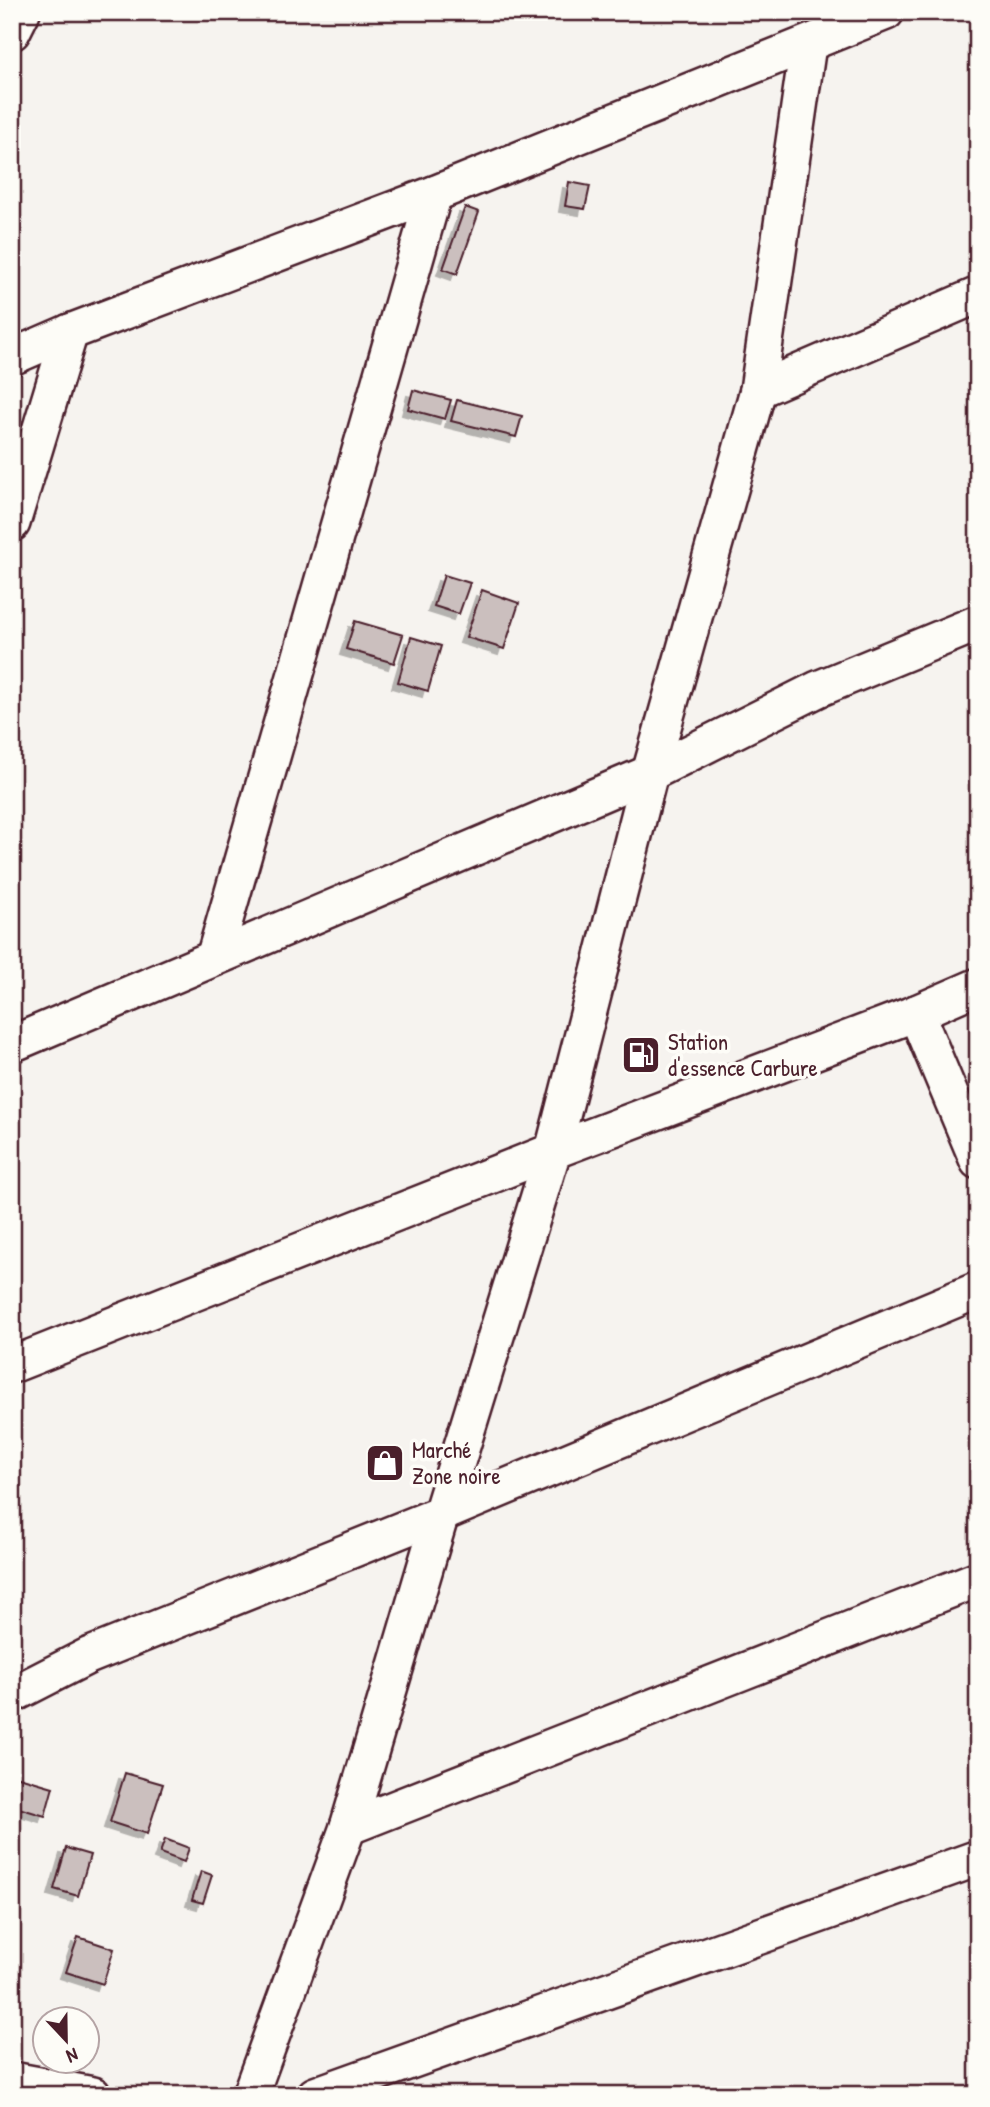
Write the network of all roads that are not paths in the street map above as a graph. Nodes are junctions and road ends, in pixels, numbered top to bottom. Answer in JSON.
{"nodes":[{"id":1,"x":22,"y":12,"type":"edge"},
{"id":2,"x":886,"y":12,"type":"edge"},
{"id":3,"x":12,"y":32,"type":"edge"},
{"id":4,"x":815,"y":32,"type":"edge"},
{"id":5,"x":434,"y":194,"type":"junction"},
{"id":6,"x":978,"y":295,"type":"edge"},
{"id":7,"x":70,"y":332,"type":"junction"},
{"id":8,"x":12,"y":357,"type":"edge"},
{"id":9,"x":758,"y":390,"type":"junction"},
{"id":10,"x":12,"y":523,"type":"edge"},
{"id":11,"x":978,"y":623,"type":"edge"},
{"id":12,"x":650,"y":773,"type":"junction"},
{"id":13,"x":214,"y":958,"type":"junction"},
{"id":14,"x":978,"y":986,"type":"edge"},
{"id":15,"x":916,"y":1013,"type":"junction"},
{"id":16,"x":12,"y":1044,"type":"edge"},
{"id":17,"x":553,"y":1150,"type":"junction"},
{"id":18,"x":978,"y":1161,"type":"edge"},
{"id":19,"x":978,"y":1290,"type":"edge"},
{"id":20,"x":12,"y":1365,"type":"edge"},
{"id":21,"x":441,"y":1514,"type":"junction"},
{"id":22,"x":978,"y":1579,"type":"edge"},
{"id":23,"x":12,"y":1695,"type":"edge"},
{"id":24,"x":348,"y":1827,"type":"junction"},
{"id":25,"x":978,"y":1858,"type":"edge"},
{"id":26,"x":12,"y":2080,"type":"edge"},
{"id":27,"x":93,"y":2095,"type":"edge"},
{"id":28,"x":250,"y":2095,"type":"edge"},
{"id":29,"x":315,"y":2095,"type":"edge"}],
"edges":[{"from":1,"to":3,"type":"street"},
{"from":2,"to":4,"type":"street"},
{"from":4,"to":5,"type":"street"},
{"from":4,"to":9,"type":"street"},
{"from":5,"to":7,"type":"street"},
{"from":5,"to":13,"type":"street"},
{"from":6,"to":9,"type":"street"},
{"from":7,"to":8,"type":"street"},
{"from":7,"to":10,"type":"street"},
{"from":9,"to":12,"type":"street"},
{"from":11,"to":12,"type":"street"},
{"from":12,"to":13,"type":"street"},
{"from":12,"to":17,"type":"street"},
{"from":13,"to":16,"type":"street"},
{"from":14,"to":15,"type":"street"},
{"from":15,"to":17,"type":"street"},
{"from":15,"to":18,"type":"street"},
{"from":17,"to":20,"type":"street"},
{"from":17,"to":21,"type":"street"},
{"from":19,"to":21,"type":"street"},
{"from":21,"to":23,"type":"street"},
{"from":21,"to":24,"type":"street"},
{"from":22,"to":24,"type":"street"},
{"from":24,"to":28,"type":"street"},
{"from":25,"to":29,"type":"street"},
{"from":26,"to":27,"type":"street"}]}
